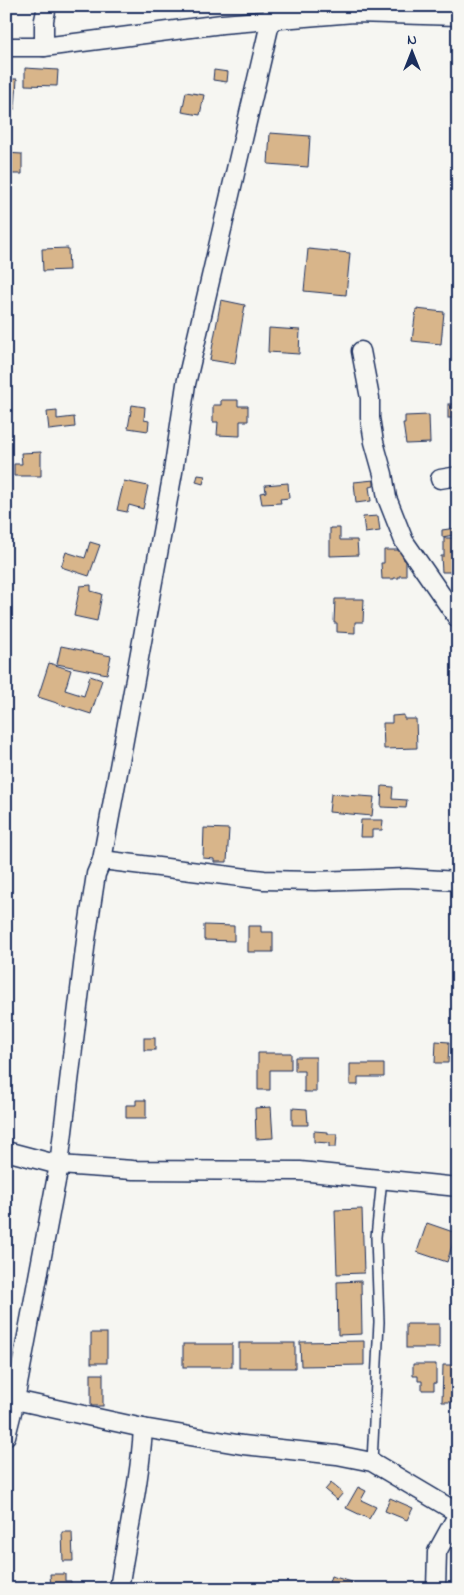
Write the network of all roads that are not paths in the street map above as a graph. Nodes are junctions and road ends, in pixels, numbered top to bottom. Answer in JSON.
{"nodes":[{"id":1,"x":47,"y":6,"type":"edge"},
{"id":2,"x":440,"y":11,"type":"edge"},
{"id":3,"x":272,"y":13,"type":"edge"},
{"id":4,"x":458,"y":16,"type":"edge"},
{"id":5,"x":6,"y":47,"type":"edge"},
{"id":6,"x":44,"y":48,"type":"junction"},
{"id":7,"x":361,"y":351,"type":"dead end"},
{"id":8,"x":458,"y":476,"type":"edge"},
{"id":9,"x":440,"y":479,"type":"dead end"},
{"id":10,"x":458,"y":619,"type":"edge"},
{"id":11,"x":102,"y":860,"type":"junction"},
{"id":12,"x":458,"y":881,"type":"edge"},
{"id":13,"x":6,"y":1151,"type":"edge"},
{"id":14,"x":59,"y":1165,"type":"junction"},
{"id":15,"x":382,"y":1179,"type":"junction"},
{"id":16,"x":458,"y":1187,"type":"edge"},
{"id":17,"x":15,"y":1400,"type":"junction"},
{"id":18,"x":143,"y":1428,"type":"junction"},
{"id":19,"x":6,"y":1436,"type":"edge"},
{"id":20,"x":372,"y":1462,"type":"junction"},
{"id":21,"x":458,"y":1513,"type":"edge"},
{"id":22,"x":119,"y":1589,"type":"edge"},
{"id":23,"x":436,"y":1589,"type":"edge"}],
"edges":[{"from":1,"to":6,"type":"street"},
{"from":2,"to":3,"type":"street"},
{"from":2,"to":4,"type":"street"},
{"from":3,"to":6,"type":"street"},
{"from":3,"to":11,"type":"street"},
{"from":5,"to":6,"type":"street"},
{"from":7,"to":10,"type":"street"},
{"from":8,"to":9,"type":"street"},
{"from":11,"to":12,"type":"street"},
{"from":11,"to":14,"type":"street"},
{"from":13,"to":14,"type":"street"},
{"from":14,"to":15,"type":"street"},
{"from":14,"to":17,"type":"street"},
{"from":15,"to":16,"type":"street"},
{"from":15,"to":20,"type":"lane"},
{"from":17,"to":18,"type":"street"},
{"from":17,"to":19,"type":"street"},
{"from":18,"to":20,"type":"street"},
{"from":18,"to":22,"type":"street"},
{"from":20,"to":21,"type":"street"},
{"from":21,"to":23,"type":"street"}]}
